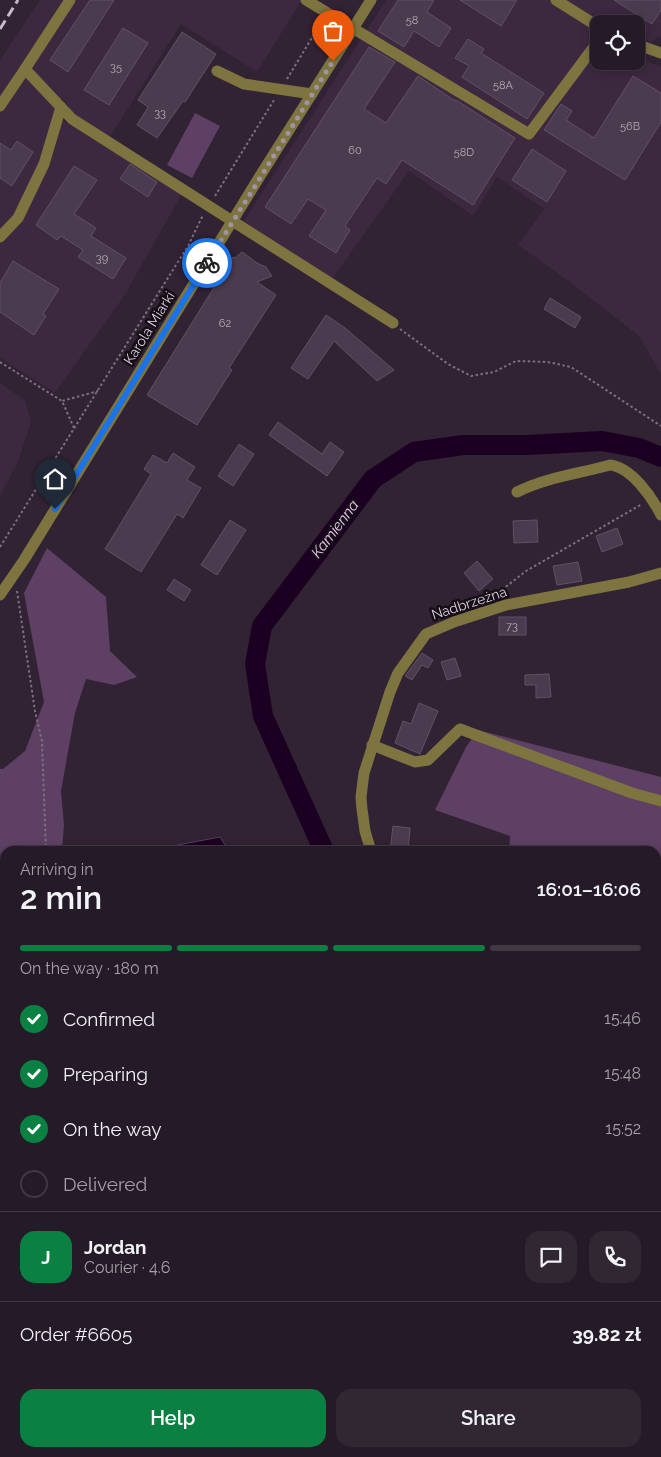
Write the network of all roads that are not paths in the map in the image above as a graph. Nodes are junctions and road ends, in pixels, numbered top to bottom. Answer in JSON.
{"nodes":[{"id":1,"x":70,"y":0,"type":"edge"},
{"id":2,"x":306,"y":0,"type":"edge"},
{"id":3,"x":371,"y":0,"type":"edge"},
{"id":4,"x":556,"y":0,"type":"edge"},
{"id":5,"x":590,"y":21,"type":"edge"},
{"id":6,"x":354,"y":28,"type":"junction"},
{"id":7,"x":645,"y":47,"type":"edge"},
{"id":8,"x":590,"y":52,"type":"edge"},
{"id":9,"x":661,"y":53,"type":"edge"},
{"id":10,"x":25,"y":69,"type":"junction"},
{"id":11,"x":217,"y":71,"type":"dead end"},
{"id":12,"x":312,"y":94,"type":"junction"},
{"id":13,"x":0,"y":106,"type":"edge"},
{"id":14,"x":61,"y":108,"type":"junction"},
{"id":15,"x":233,"y":221,"type":"junction"},
{"id":16,"x":0,"y":237,"type":"edge"},
{"id":17,"x":392,"y":323,"type":"road end"},
{"id":18,"x":517,"y":492,"type":"dead end"},
{"id":19,"x":661,"y":515,"type":"edge"},
{"id":20,"x":661,"y":573,"type":"edge"},
{"id":21,"x":0,"y":595,"type":"edge"},
{"id":22,"x":372,"y":746,"type":"junction"},
{"id":23,"x":661,"y":801,"type":"edge"},
{"id":24,"x":370,"y":846,"type":"edge"}],
"edges":[{"from":1,"to":10,"type":"street"},
{"from":2,"to":6,"type":"street"},
{"from":3,"to":6,"type":"street","name":"Karola Miarki"},
{"from":4,"to":5,"type":"street"},
{"from":6,"to":8,"type":"street"},
{"from":6,"to":12,"type":"street","name":"Karola Miarki"},
{"from":7,"to":9,"type":"street"},
{"from":10,"to":13,"type":"street"},
{"from":10,"to":14,"type":"street"},
{"from":11,"to":12,"type":"street"},
{"from":12,"to":15,"type":"street","name":"Karola Miarki"},
{"from":14,"to":15,"type":"street"},
{"from":14,"to":16,"type":"street"},
{"from":15,"to":17,"type":"street"},
{"from":15,"to":21,"type":"street","name":"Karola Miarki"},
{"from":18,"to":19,"type":"street"},
{"from":20,"to":22,"type":"street","name":"Nadbrzeżna"},
{"from":22,"to":23,"type":"street"},
{"from":22,"to":24,"type":"street","name":"Nadbrzeżna"}]}
